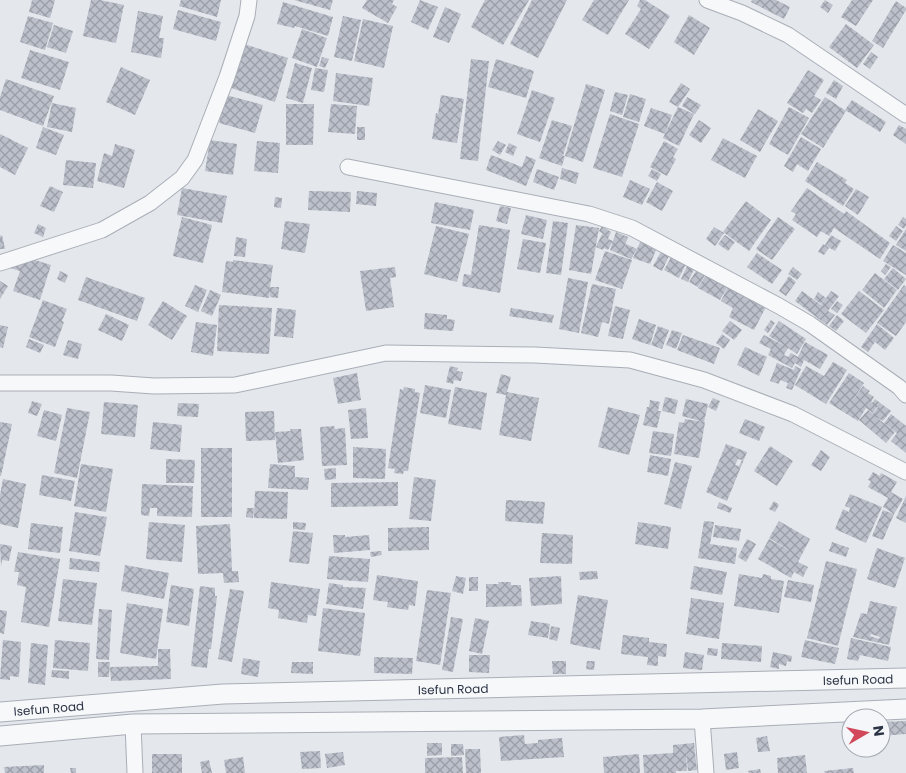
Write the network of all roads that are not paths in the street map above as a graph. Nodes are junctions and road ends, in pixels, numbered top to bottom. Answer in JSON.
{"nodes":[{"id":1,"x":249,"y":0,"type":"edge"},
{"id":2,"x":707,"y":0,"type":"edge"},
{"id":3,"x":906,"y":115,"type":"edge"},
{"id":4,"x":348,"y":167,"type":"dead end"},
{"id":5,"x":0,"y":262,"type":"edge"},
{"id":6,"x":0,"y":383,"type":"edge"},
{"id":7,"x":904,"y":386,"type":"edge"},
{"id":8,"x":906,"y":472,"type":"edge"},
{"id":9,"x":906,"y":678,"type":"edge"},
{"id":10,"x":906,"y":709,"type":"edge"},
{"id":11,"x":0,"y":712,"type":"edge"},
{"id":12,"x":702,"y":719,"type":"junction"},
{"id":13,"x":133,"y":724,"type":"junction"},
{"id":14,"x":0,"y":736,"type":"edge"},
{"id":15,"x":135,"y":773,"type":"edge"},
{"id":16,"x":706,"y":773,"type":"edge"}],
"edges":[{"from":1,"to":5,"type":"street"},
{"from":2,"to":3,"type":"street"},
{"from":4,"to":7,"type":"street"},
{"from":6,"to":8,"type":"street"},
{"from":9,"to":11,"type":"street","name":"Isefun Road"},
{"from":10,"to":12,"type":"street","name":"Isefun Road"},
{"from":12,"to":13,"type":"street","name":"Isefun Road"},
{"from":12,"to":16,"type":"street"},
{"from":13,"to":14,"type":"street","name":"Isefun Road"},
{"from":13,"to":15,"type":"street"}]}
